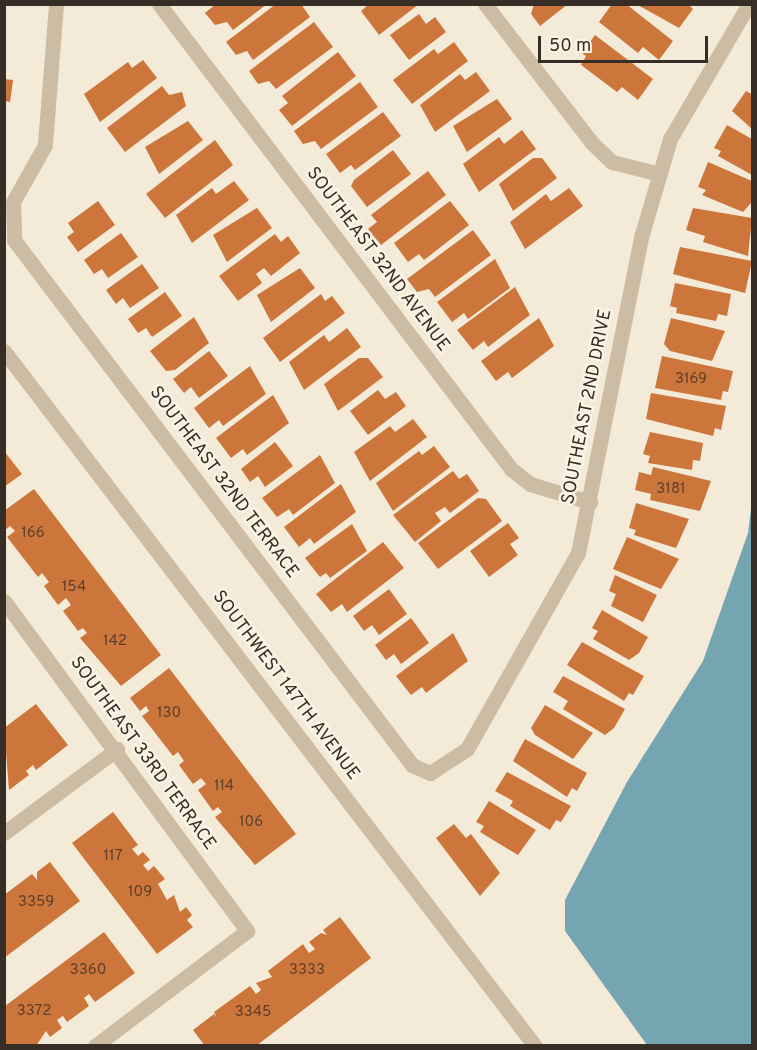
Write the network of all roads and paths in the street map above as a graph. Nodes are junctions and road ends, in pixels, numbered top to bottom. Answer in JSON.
{"nodes":[{"id":1,"x":56,"y":4,"type":"edge"},
{"id":2,"x":159,"y":4,"type":"edge"},
{"id":3,"x":485,"y":4,"type":"edge"},
{"id":4,"x":749,"y":4,"type":"edge"},
{"id":5,"x":660,"y":174,"type":"junction"},
{"id":6,"x":4,"y":351,"type":"edge"},
{"id":7,"x":590,"y":502,"type":"junction"},
{"id":8,"x":4,"y":601,"type":"edge"},
{"id":9,"x":117,"y":749,"type":"junction"},
{"id":10,"x":412,"y":765,"type":"joint"},
{"id":11,"x":4,"y":833,"type":"edge"},
{"id":12,"x":95,"y":1046,"type":"edge"},
{"id":13,"x":535,"y":1046,"type":"edge"}],
"edges":[{"from":1,"to":10,"type":"street","name":"SOUTHEAST 32ND TERRACE"},
{"from":2,"to":7,"type":"street","name":"SOUTHEAST 32ND AVENUE"},
{"from":3,"to":5,"type":"street"},
{"from":4,"to":5,"type":"street","name":"SOUTHEAST 2ND DRIVE"},
{"from":5,"to":7,"type":"street","name":"SOUTHEAST 2ND DRIVE"},
{"from":6,"to":13,"type":"street","name":"SOUTHWEST 147TH AVENUE"},
{"from":7,"to":10,"type":"street","name":"SOUTHEAST 2ND DRIVE"},
{"from":8,"to":9,"type":"street","name":"SOUTHEAST 33RD TERRACE"},
{"from":9,"to":11,"type":"street"},
{"from":9,"to":12,"type":"street","name":"SOUTHEAST 33RD TERRACE"}]}
